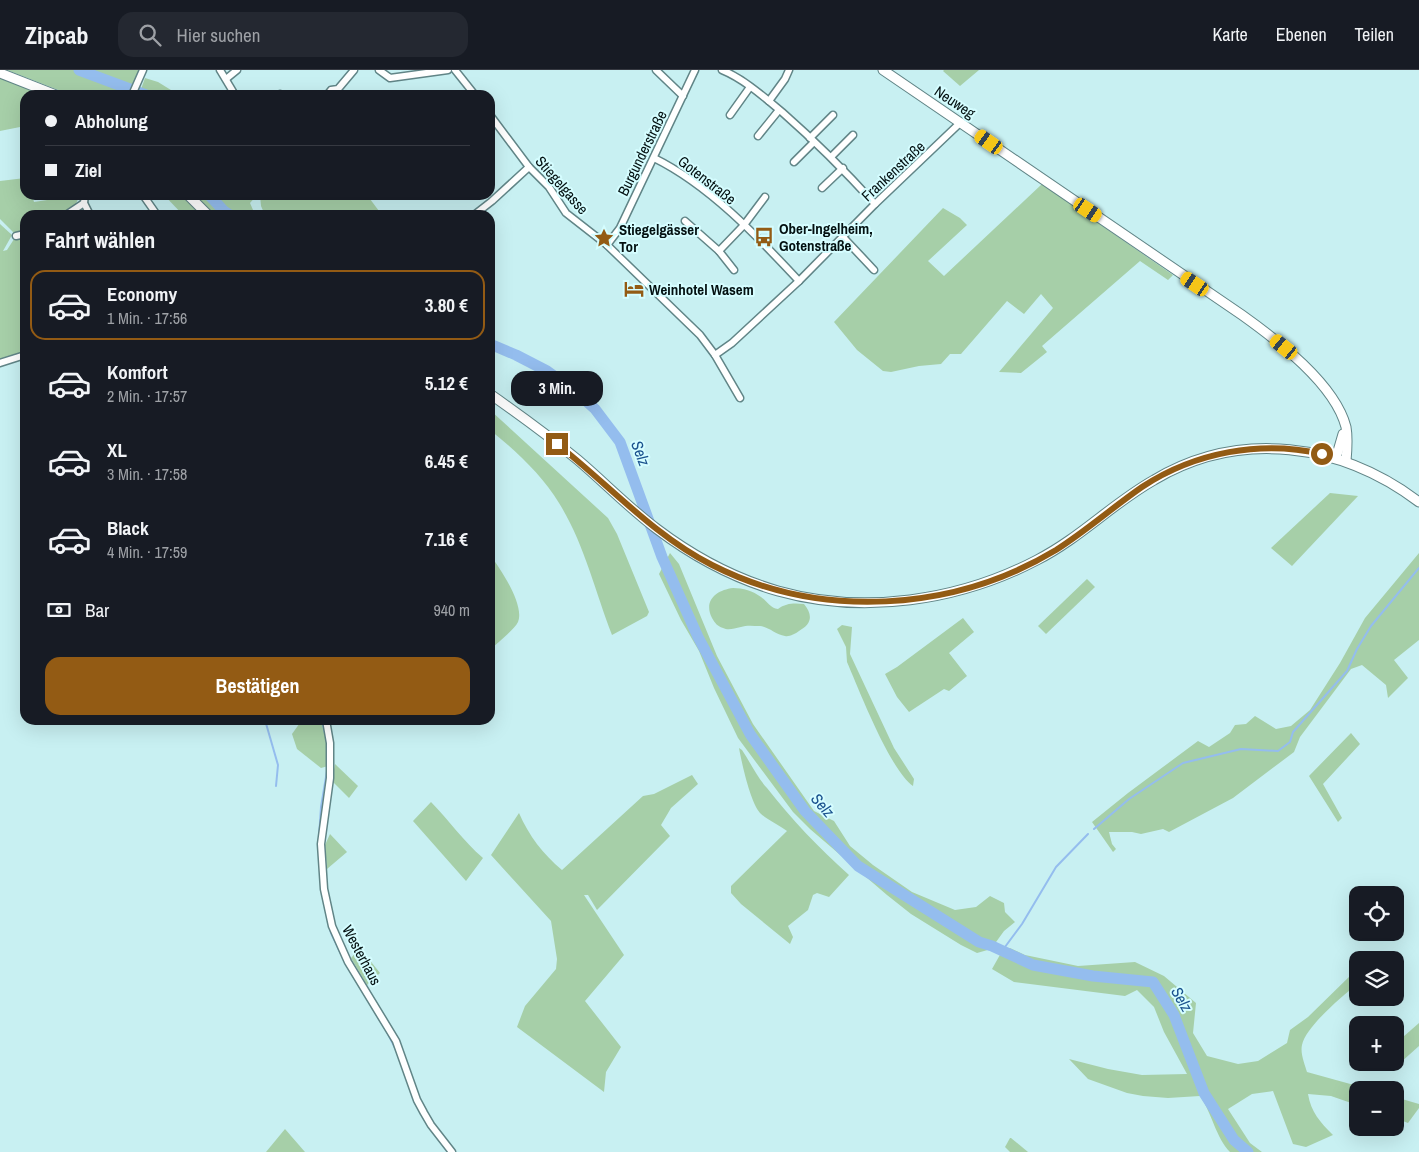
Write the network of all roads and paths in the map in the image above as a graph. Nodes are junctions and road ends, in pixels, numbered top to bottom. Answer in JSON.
{"nodes":[{"id":1,"x":143,"y":70,"type":"edge"},
{"id":2,"x":220,"y":70,"type":"edge"},
{"id":3,"x":237,"y":70,"type":"edge"},
{"id":4,"x":354,"y":70,"type":"edge"},
{"id":5,"x":379,"y":70,"type":"edge"},
{"id":6,"x":448,"y":70,"type":"edge"},
{"id":7,"x":455,"y":70,"type":"edge"},
{"id":8,"x":656,"y":70,"type":"edge"},
{"id":9,"x":696,"y":70,"type":"edge"},
{"id":10,"x":722,"y":70,"type":"edge"},
{"id":11,"x":789,"y":70,"type":"edge"},
{"id":12,"x":883,"y":70,"type":"edge"},
{"id":13,"x":0,"y":73,"type":"edge"},
{"id":14,"x":226,"y":79,"type":"junction"},
{"id":15,"x":750,"y":87,"type":"junction"},
{"id":16,"x":43,"y":90,"type":"edge"},
{"id":17,"x":134,"y":90,"type":"edge"},
{"id":18,"x":231,"y":90,"type":"edge"},
{"id":19,"x":331,"y":90,"type":"edge"},
{"id":20,"x":470,"y":90,"type":"edge"},
{"id":21,"x":683,"y":96,"type":"junction"},
{"id":22,"x":770,"y":101,"type":"junction"},
{"id":23,"x":779,"y":110,"type":"junction"},
{"id":24,"x":730,"y":115,"type":"dead end"},
{"id":25,"x":833,"y":115,"type":"dead end"},
{"id":26,"x":495,"y":122,"type":"edge"},
{"id":27,"x":961,"y":122,"type":"junction"},
{"id":28,"x":853,"y":135,"type":"dead end"},
{"id":29,"x":758,"y":136,"type":"dead end"},
{"id":30,"x":812,"y":140,"type":"junction"},
{"id":31,"x":831,"y":157,"type":"junction"},
{"id":32,"x":654,"y":158,"type":"junction"},
{"id":33,"x":794,"y":162,"type":"dead end"},
{"id":34,"x":529,"y":167,"type":"junction"},
{"id":35,"x":843,"y":168,"type":"junction"},
{"id":36,"x":822,"y":188,"type":"dead end"},
{"id":37,"x":765,"y":197,"type":"dead end"},
{"id":38,"x":495,"y":198,"type":"edge"},
{"id":39,"x":84,"y":200,"type":"edge"},
{"id":40,"x":193,"y":200,"type":"edge"},
{"id":41,"x":493,"y":200,"type":"edge"},
{"id":42,"x":84,"y":203,"type":"junction"},
{"id":43,"x":875,"y":204,"type":"junction"},
{"id":44,"x":74,"y":210,"type":"edge"},
{"id":45,"x":88,"y":210,"type":"edge"},
{"id":46,"x":203,"y":210,"type":"edge"},
{"id":47,"x":480,"y":210,"type":"edge"},
{"id":48,"x":685,"y":221,"type":"dead end"},
{"id":49,"x":744,"y":225,"type":"junction"},
{"id":50,"x":20,"y":235,"type":"edge"},
{"id":51,"x":16,"y":236,"type":"dead end"},
{"id":52,"x":843,"y":238,"type":"junction"},
{"id":53,"x":606,"y":245,"type":"junction"},
{"id":54,"x":719,"y":251,"type":"junction"},
{"id":55,"x":734,"y":270,"type":"dead end"},
{"id":56,"x":874,"y":270,"type":"dead end"},
{"id":57,"x":799,"y":281,"type":"junction"},
{"id":58,"x":715,"y":355,"type":"junction"},
{"id":59,"x":20,"y":356,"type":"edge"},
{"id":60,"x":0,"y":362,"type":"edge"},
{"id":61,"x":495,"y":398,"type":"edge"},
{"id":62,"x":740,"y":398,"type":"dead end"},
{"id":63,"x":1343,"y":418,"type":"junction"},
{"id":64,"x":1336,"y":458,"type":"junction"},
{"id":65,"x":1346,"y":461,"type":"junction"},
{"id":66,"x":1419,"y":502,"type":"edge"},
{"id":67,"x":327,"y":725,"type":"edge"},
{"id":68,"x":452,"y":1152,"type":"edge"}],
"edges":[{"from":1,"to":17,"type":"street"},
{"from":2,"to":14,"type":"street"},
{"from":3,"to":14,"type":"street"},
{"from":4,"to":19,"type":"street"},
{"from":5,"to":6,"type":"street"},
{"from":7,"to":20,"type":"street"},
{"from":8,"to":21,"type":"street"},
{"from":9,"to":21,"type":"street","name":"Burgunderstraße"},
{"from":10,"to":15,"type":"street"},
{"from":11,"to":22,"type":"street"},
{"from":12,"to":27,"type":"main road","name":"Neuweg"},
{"from":13,"to":16,"type":"main road"},
{"from":14,"to":18,"type":"street"},
{"from":15,"to":22,"type":"street"},
{"from":15,"to":24,"type":"street"},
{"from":21,"to":32,"type":"street","name":"Burgunderstraße"},
{"from":22,"to":23,"type":"street"},
{"from":23,"to":29,"type":"street"},
{"from":23,"to":30,"type":"street"},
{"from":25,"to":30,"type":"street"},
{"from":26,"to":34,"type":"street","name":"Stiegelgasse"},
{"from":27,"to":43,"type":"street","name":"Frankenstraße"},
{"from":27,"to":63,"type":"main road","name":"Neuweg"},
{"from":28,"to":31,"type":"street"},
{"from":30,"to":31,"type":"street"},
{"from":30,"to":33,"type":"street"},
{"from":31,"to":35,"type":"street"},
{"from":32,"to":49,"type":"street","name":"Gotenstraße"},
{"from":32,"to":53,"type":"street","name":"Burgunderstraße"},
{"from":34,"to":38,"type":"street"},
{"from":34,"to":53,"type":"street","name":"Stiegelgasse"},
{"from":35,"to":36,"type":"street"},
{"from":35,"to":43,"type":"street"},
{"from":37,"to":49,"type":"street","name":"Gotenstraße"},
{"from":39,"to":42,"type":"street"},
{"from":40,"to":46,"type":"main road"},
{"from":41,"to":47,"type":"street"},
{"from":42,"to":44,"type":"street"},
{"from":42,"to":45,"type":"street"},
{"from":43,"to":52,"type":"street","name":"Frankenstraße"},
{"from":48,"to":54,"type":"street"},
{"from":49,"to":54,"type":"street","name":"Gotenstraße"},
{"from":49,"to":57,"type":"street","name":"Gotenstraße"},
{"from":50,"to":51,"type":"street"},
{"from":52,"to":56,"type":"street"},
{"from":52,"to":57,"type":"street","name":"Frankenstraße"},
{"from":53,"to":58,"type":"street","name":"Stiegelgasse"},
{"from":54,"to":55,"type":"street"},
{"from":57,"to":58,"type":"street","name":"Frankenstraße"},
{"from":58,"to":62,"type":"street","name":"Stiegelgasse"},
{"from":59,"to":60,"type":"street"},
{"from":61,"to":64,"type":"main road"},
{"from":63,"to":64,"type":"main road"},
{"from":63,"to":65,"type":"main road"},
{"from":64,"to":65,"type":"main road"},
{"from":65,"to":66,"type":"main road"},
{"from":67,"to":68,"type":"street","name":"Westerhaus"}]}
